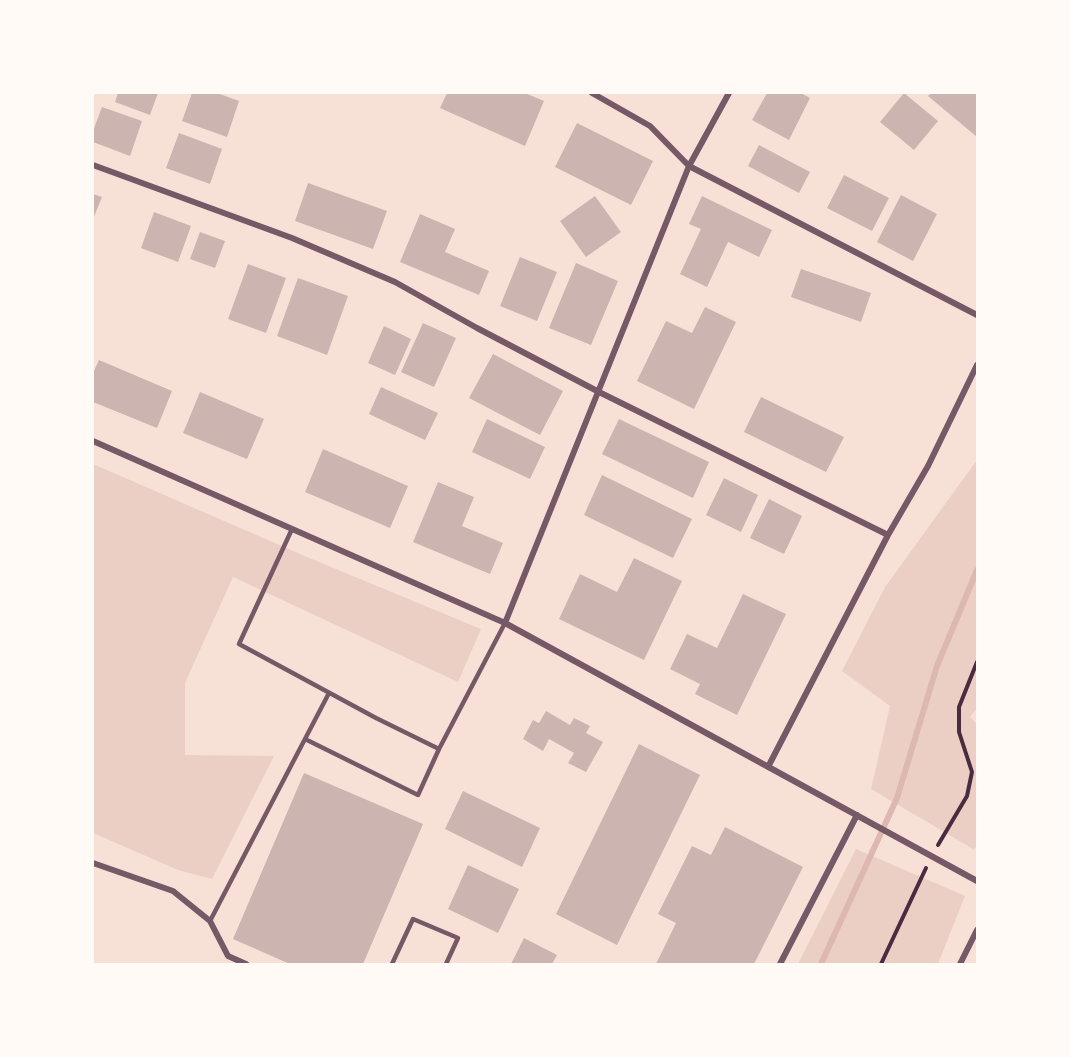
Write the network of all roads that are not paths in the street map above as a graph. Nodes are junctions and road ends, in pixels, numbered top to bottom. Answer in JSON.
{"nodes":[{"id":1,"x":592,"y":93,"type":"edge"},
{"id":2,"x":729,"y":93,"type":"edge"},
{"id":3,"x":93,"y":165,"type":"edge"},
{"id":4,"x":689,"y":166,"type":"junction"},
{"id":5,"x":977,"y":315,"type":"edge"},
{"id":6,"x":977,"y":365,"type":"edge"},
{"id":7,"x":599,"y":392,"type":"junction"},
{"id":8,"x":93,"y":441,"type":"edge"},
{"id":9,"x":292,"y":529,"type":"junction"},
{"id":10,"x":888,"y":535,"type":"junction"},
{"id":11,"x":506,"y":623,"type":"junction"},
{"id":12,"x":329,"y":693,"type":"junction"},
{"id":13,"x":305,"y":740,"type":"junction"},
{"id":14,"x":439,"y":749,"type":"junction"},
{"id":15,"x":768,"y":767,"type":"junction"},
{"id":16,"x":857,"y":815,"type":"junction"},
{"id":17,"x":93,"y":863,"type":"edge"},
{"id":18,"x":977,"y":881,"type":"edge"},
{"id":19,"x":210,"y":921,"type":"junction"},
{"id":20,"x":977,"y":930,"type":"edge"},
{"id":21,"x":228,"y":956,"type":"junction"},
{"id":22,"x":226,"y":964,"type":"edge"},
{"id":23,"x":246,"y":964,"type":"edge"},
{"id":24,"x":392,"y":964,"type":"edge"},
{"id":25,"x":446,"y":964,"type":"edge"},
{"id":26,"x":780,"y":964,"type":"edge"},
{"id":27,"x":960,"y":964,"type":"edge"}],
"edges":[{"from":1,"to":4,"type":"street"},
{"from":2,"to":4,"type":"street"},
{"from":3,"to":7,"type":"street"},
{"from":4,"to":5,"type":"street"},
{"from":4,"to":7,"type":"street"},
{"from":6,"to":10,"type":"street"},
{"from":7,"to":10,"type":"street"},
{"from":7,"to":11,"type":"street"},
{"from":8,"to":9,"type":"street"},
{"from":9,"to":11,"type":"street"},
{"from":9,"to":12,"type":"lane"},
{"from":10,"to":15,"type":"street"},
{"from":11,"to":14,"type":"lane"},
{"from":11,"to":15,"type":"street"},
{"from":12,"to":13,"type":"lane"},
{"from":12,"to":14,"type":"lane"},
{"from":13,"to":14,"type":"lane"},
{"from":13,"to":19,"type":"lane"},
{"from":15,"to":16,"type":"street"},
{"from":16,"to":18,"type":"street"},
{"from":16,"to":26,"type":"street"},
{"from":17,"to":19,"type":"street"},
{"from":19,"to":21,"type":"street"},
{"from":20,"to":27,"type":"street"},
{"from":21,"to":22,"type":"street"},
{"from":21,"to":23,"type":"street"},
{"from":24,"to":25,"type":"lane"}]}
